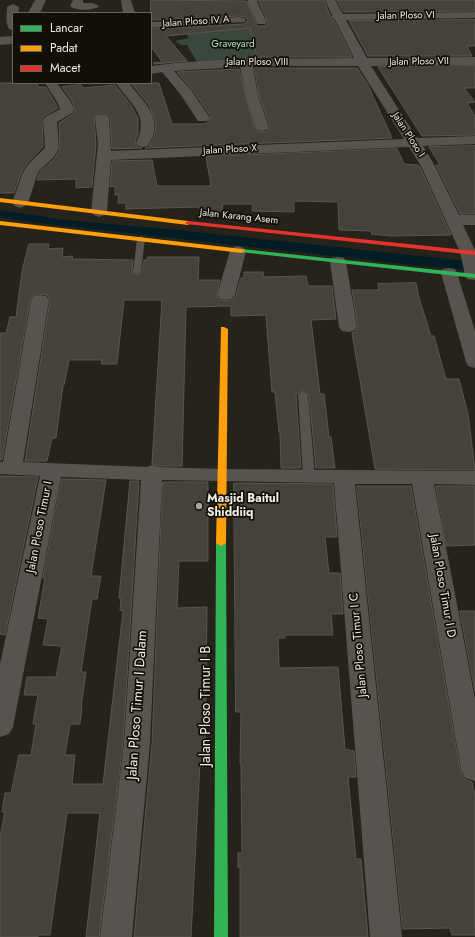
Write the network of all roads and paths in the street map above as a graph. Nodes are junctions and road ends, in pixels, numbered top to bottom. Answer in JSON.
{"nodes":[{"id":1,"x":41,"y":0,"type":"edge"},
{"id":2,"x":78,"y":0,"type":"edge"},
{"id":3,"x":126,"y":0,"type":"edge"},
{"id":4,"x":253,"y":0,"type":"edge"},
{"id":5,"x":330,"y":0,"type":"edge"},
{"id":6,"x":94,"y":6,"type":"edge"},
{"id":7,"x":14,"y":7,"type":"dead end"},
{"id":8,"x":13,"y":12,"type":"edge"},
{"id":9,"x":34,"y":12,"type":"edge"},
{"id":10,"x":129,"y":12,"type":"edge"},
{"id":11,"x":475,"y":15,"type":"edge"},
{"id":12,"x":337,"y":17,"type":"junction"},
{"id":13,"x":240,"y":20,"type":"dead end"},
{"id":14,"x":262,"y":22,"type":"dead end"},
{"id":15,"x":152,"y":25,"type":"edge"},
{"id":16,"x":12,"y":40,"type":"edge"},
{"id":17,"x":0,"y":41,"type":"edge"},
{"id":18,"x":475,"y":61,"type":"edge"},
{"id":19,"x":246,"y":63,"type":"junction"},
{"id":20,"x":363,"y":63,"type":"junction"},
{"id":21,"x":165,"y":68,"type":"junction"},
{"id":22,"x":152,"y":70,"type":"edge"},
{"id":23,"x":55,"y":84,"type":"edge"},
{"id":24,"x":123,"y":84,"type":"edge"},
{"id":25,"x":102,"y":118,"type":"dead end"},
{"id":26,"x":203,"y":118,"type":"dead end"},
{"id":27,"x":262,"y":127,"type":"dead end"},
{"id":28,"x":475,"y":140,"type":"edge"},
{"id":29,"x":412,"y":142,"type":"junction"},
{"id":30,"x":143,"y":143,"type":"dead end"},
{"id":31,"x":104,"y":156,"type":"junction"},
{"id":32,"x":0,"y":200,"type":"edge"},
{"id":33,"x":20,"y":203,"type":"junction"},
{"id":34,"x":99,"y":212,"type":"junction"},
{"id":35,"x":453,"y":220,"type":"junction"},
{"id":36,"x":475,"y":220,"type":"edge"},
{"id":37,"x":0,"y":223,"type":"edge"},
{"id":38,"x":158,"y":230,"type":"junction"},
{"id":39,"x":141,"y":239,"type":"junction"},
{"id":40,"x":238,"y":251,"type":"junction"},
{"id":41,"x":471,"y":253,"type":"edge"},
{"id":42,"x":338,"y":262,"type":"junction"},
{"id":43,"x":137,"y":272,"type":"dead end"},
{"id":44,"x":448,"y":273,"type":"junction"},
{"id":45,"x":474,"y":275,"type":"edge"},
{"id":46,"x":226,"y":295,"type":"dead end"},
{"id":47,"x":40,"y":300,"type":"dead end"},
{"id":48,"x":348,"y":327,"type":"dead end"},
{"id":49,"x":224,"y":329,"type":"dead end"},
{"id":50,"x":475,"y":362,"type":"edge"},
{"id":51,"x":303,"y":394,"type":"dead end"},
{"id":52,"x":6,"y":468,"type":"edge"},
{"id":53,"x":52,"y":469,"type":"junction"},
{"id":54,"x":152,"y":472,"type":"junction"},
{"id":55,"x":221,"y":476,"type":"junction"},
{"id":56,"x":309,"y":476,"type":"junction"},
{"id":57,"x":344,"y":476,"type":"junction"},
{"id":58,"x":422,"y":478,"type":"junction"},
{"id":59,"x":475,"y":478,"type":"edge"},
{"id":60,"x":0,"y":727,"type":"edge"},
{"id":61,"x":475,"y":770,"type":"edge"},
{"id":62,"x":116,"y":937,"type":"edge"},
{"id":63,"x":221,"y":937,"type":"edge"},
{"id":64,"x":386,"y":937,"type":"edge"}],
"edges":[{"from":1,"to":9,"type":"street"},
{"from":2,"to":6,"type":"street"},
{"from":3,"to":10,"type":"street"},
{"from":4,"to":14,"type":"street"},
{"from":5,"to":12,"type":"street","name":"Jalan Ploso I"},
{"from":7,"to":8,"type":"street"},
{"from":11,"to":12,"type":"street","name":"Jalan Ploso VI"},
{"from":12,"to":20,"type":"street","name":"Jalan Ploso I"},
{"from":13,"to":15,"type":"street","name":"Jalan Ploso IV A"},
{"from":16,"to":17,"type":"street"},
{"from":18,"to":20,"type":"street","name":"Jalan Ploso VII"},
{"from":19,"to":20,"type":"street","name":"Jalan Ploso VIII"},
{"from":19,"to":21,"type":"street","name":"Jalan Ploso VIII"},
{"from":19,"to":27,"type":"street"},
{"from":20,"to":29,"type":"street","name":"Jalan Ploso I"},
{"from":21,"to":22,"type":"street","name":"Jalan Ploso VIII"},
{"from":21,"to":26,"type":"street"},
{"from":23,"to":33,"type":"street"},
{"from":24,"to":30,"type":"street"},
{"from":25,"to":31,"type":"street"},
{"from":28,"to":29,"type":"street","name":"Jalan Ploso X"},
{"from":29,"to":31,"type":"street","name":"Jalan Ploso X"},
{"from":29,"to":35,"type":"street","name":"Jalan Ploso I"},
{"from":31,"to":34,"type":"street"},
{"from":32,"to":33,"type":"main road","name":"Jalan Karang Asem"},
{"from":33,"to":34,"type":"main road","name":"Jalan Karang Asem"},
{"from":34,"to":38,"type":"main road","name":"Jalan Karang Asem"},
{"from":35,"to":36,"type":"street"},
{"from":35,"to":41,"type":"street","name":"Jalan Ploso I"},
{"from":37,"to":39,"type":"main road","name":"Jalan Karang Asem"},
{"from":38,"to":39,"type":"main road","name":"Jalan Karang Asem"},
{"from":38,"to":40,"type":"main road","name":"Jalan Karang Asem"},
{"from":38,"to":41,"type":"main road","name":"Jalan Karang Asem"},
{"from":39,"to":43,"type":"lane"},
{"from":40,"to":42,"type":"main road","name":"Jalan Karang Asem"},
{"from":40,"to":46,"type":"street"},
{"from":41,"to":45,"type":"street","name":"Jalan Ploso I"},
{"from":42,"to":44,"type":"main road","name":"Jalan Karang Asem"},
{"from":42,"to":48,"type":"street"},
{"from":44,"to":45,"type":"main road","name":"Jalan Karang Asem"},
{"from":44,"to":50,"type":"street"},
{"from":47,"to":52,"type":"street"},
{"from":49,"to":55,"type":"main road","name":"Jalan Ploso Timur I B"},
{"from":51,"to":56,"type":"lane"},
{"from":52,"to":53,"type":"street"},
{"from":53,"to":54,"type":"street","name":"Jalan Ploso Timur I"},
{"from":53,"to":60,"type":"street","name":"Jalan Ploso Timur I"},
{"from":54,"to":55,"type":"street","name":"Jalan Ploso Timur I"},
{"from":54,"to":62,"type":"street","name":"Jalan Ploso Timur I Dalam"},
{"from":55,"to":56,"type":"street"},
{"from":55,"to":63,"type":"main road","name":"Jalan Ploso Timur I B"},
{"from":56,"to":57,"type":"street"},
{"from":57,"to":58,"type":"street"},
{"from":57,"to":64,"type":"street","name":"Jalan Ploso Timur I C"},
{"from":58,"to":59,"type":"street"},
{"from":58,"to":61,"type":"street","name":"Jalan Ploso Timur I D"}]}
